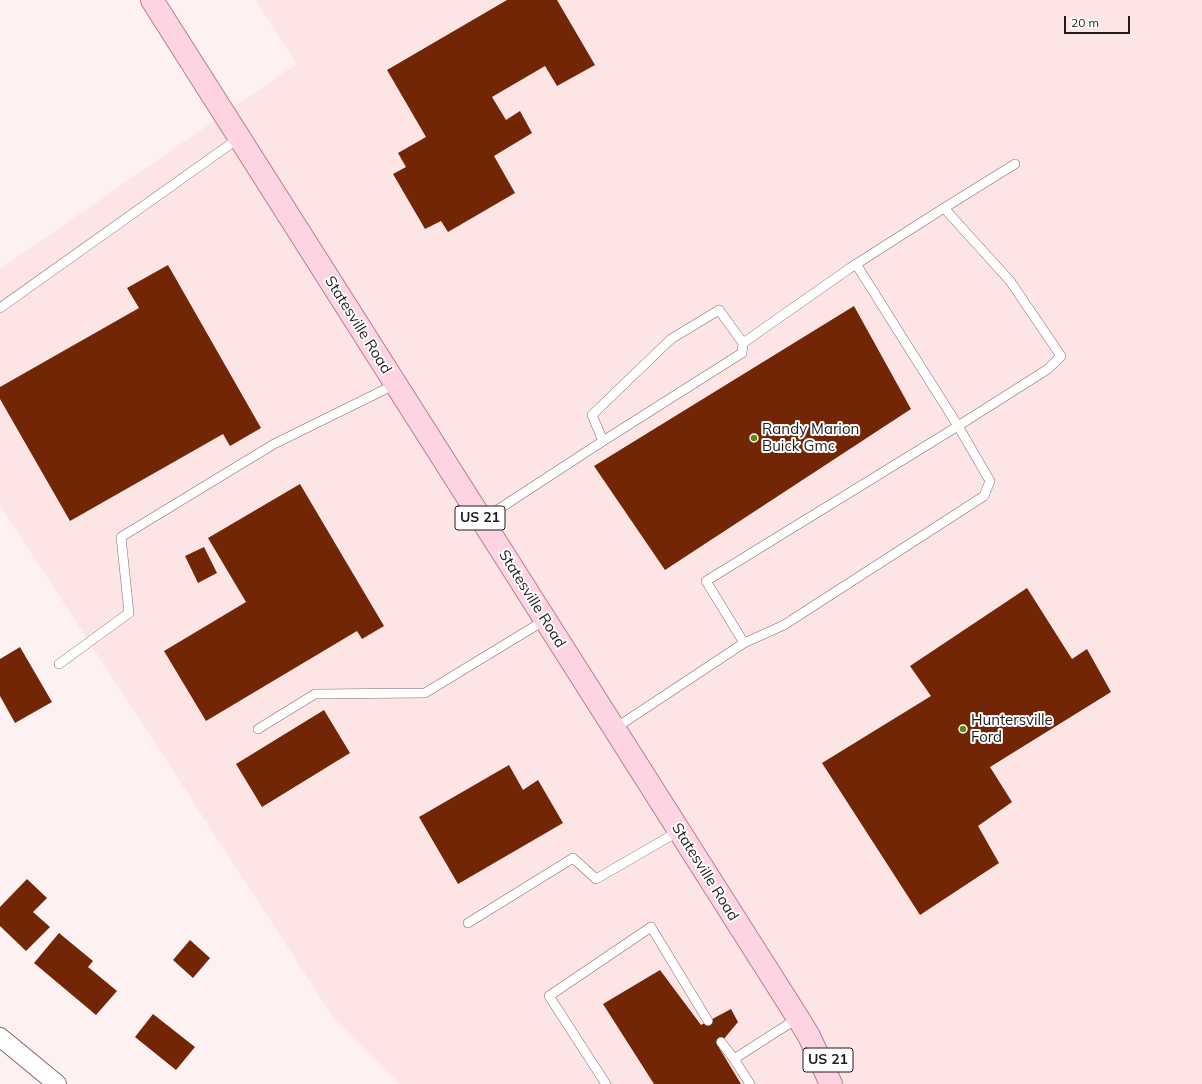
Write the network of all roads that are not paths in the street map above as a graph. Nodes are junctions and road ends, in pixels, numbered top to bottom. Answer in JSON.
{"nodes":[{"id":1,"x":152,"y":0,"type":"edge"},
{"id":2,"x":239,"y":138,"type":"junction"},
{"id":3,"x":1014,"y":164,"type":"dead end"},
{"id":4,"x":944,"y":208,"type":"junction"},
{"id":5,"x":856,"y":264,"type":"junction"},
{"id":6,"x":0,"y":308,"type":"edge"},
{"id":7,"x":743,"y":343,"type":"junction"},
{"id":8,"x":396,"y":384,"type":"junction"},
{"id":9,"x":958,"y":426,"type":"junction"},
{"id":10,"x":604,"y":440,"type":"junction"},
{"id":11,"x":482,"y":520,"type":"junction"},
{"id":12,"x":545,"y":620,"type":"junction"},
{"id":13,"x":744,"y":643,"type":"junction"},
{"id":14,"x":59,"y":664,"type":"dead end"},
{"id":15,"x":258,"y":729,"type":"dead end"},
{"id":16,"x":614,"y":730,"type":"junction"},
{"id":17,"x":679,"y":831,"type":"junction"},
{"id":18,"x":468,"y":923,"type":"dead end"},
{"id":19,"x":708,"y":1022,"type":"dead end"},
{"id":20,"x":803,"y":1027,"type":"junction"},
{"id":21,"x":722,"y":1042,"type":"dead end"},
{"id":22,"x":2,"y":1045,"type":"edge"},
{"id":23,"x":734,"y":1059,"type":"junction"},
{"id":24,"x":57,"y":1084,"type":"edge"},
{"id":25,"x":606,"y":1084,"type":"edge"},
{"id":26,"x":750,"y":1084,"type":"edge"},
{"id":27,"x":831,"y":1084,"type":"edge"},
{"id":28,"x":847,"y":1084,"type":"edge"}],
"edges":[{"from":1,"to":2,"type":"main road","name":"Statesville Road","number":"US 21"},
{"from":2,"to":6,"type":"lane"},
{"from":2,"to":8,"type":"main road","name":"Statesville Road","number":"US 21"},
{"from":3,"to":4,"type":"lane"},
{"from":4,"to":5,"type":"lane"},
{"from":4,"to":9,"type":"lane"},
{"from":5,"to":7,"type":"lane"},
{"from":5,"to":9,"type":"lane"},
{"from":7,"to":10,"type":"lane"},
{"from":7,"to":10,"type":"lane"},
{"from":8,"to":11,"type":"main road","name":"Statesville Road","number":"US 21"},
{"from":8,"to":14,"type":"lane"},
{"from":9,"to":13,"type":"lane"},
{"from":9,"to":13,"type":"lane"},
{"from":10,"to":11,"type":"lane"},
{"from":11,"to":12,"type":"main road","name":"Statesville Road","number":"US 21"},
{"from":12,"to":15,"type":"lane"},
{"from":12,"to":16,"type":"main road","name":"Statesville Road","number":"US 21"},
{"from":13,"to":16,"type":"lane"},
{"from":16,"to":17,"type":"main road","name":"Statesville Road","number":"US 21"},
{"from":17,"to":18,"type":"lane"},
{"from":17,"to":20,"type":"main road","name":"Statesville Road","number":"US 21"},
{"from":19,"to":25,"type":"lane"},
{"from":20,"to":23,"type":"lane"},
{"from":20,"to":27,"type":"main road","name":"Statesville Road","number":"US 21"},
{"from":20,"to":28,"type":"main road","name":"Statesville Road","number":"US 21"},
{"from":21,"to":23,"type":"lane"},
{"from":22,"to":24,"type":"street"},
{"from":23,"to":26,"type":"lane"}]}
